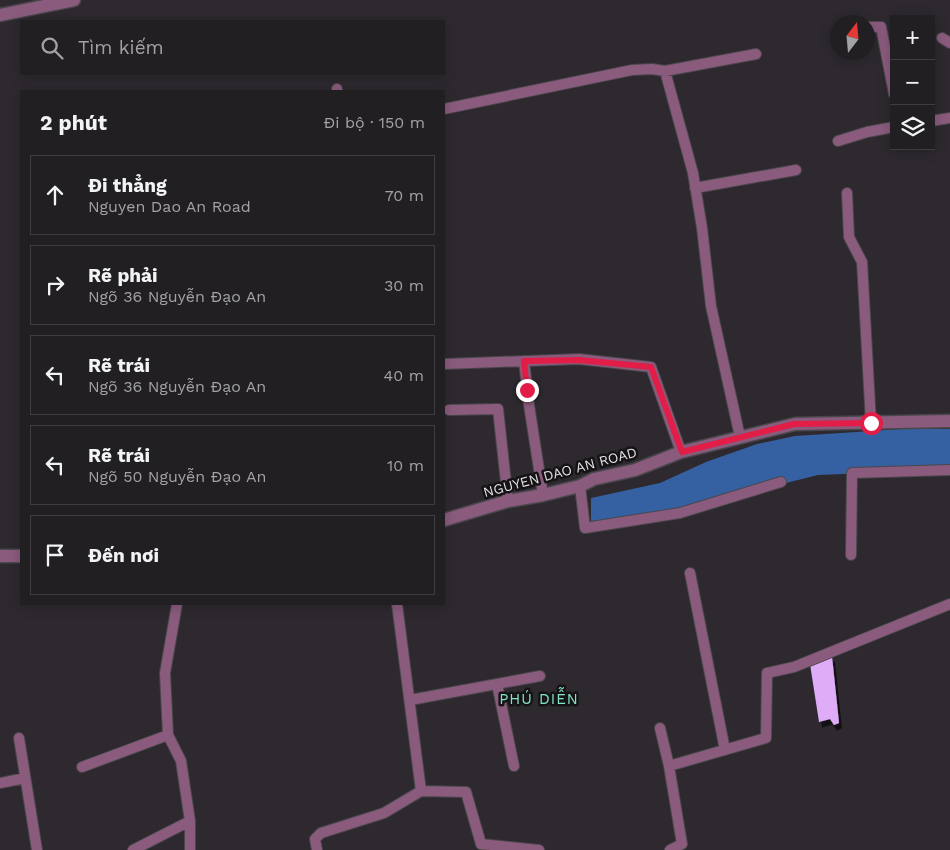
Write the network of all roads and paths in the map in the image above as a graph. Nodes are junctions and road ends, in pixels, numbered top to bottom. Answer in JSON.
{"nodes":[{"id":1,"x":74,"y":0,"type":"edge"},
{"id":2,"x":0,"y":15,"type":"edge"},
{"id":3,"x":875,"y":28,"type":"edge"},
{"id":4,"x":756,"y":54,"type":"dead end"},
{"id":5,"x":665,"y":71,"type":"junction"},
{"id":6,"x":890,"y":74,"type":"edge"},
{"id":7,"x":445,"y":109,"type":"edge"},
{"id":8,"x":950,"y":118,"type":"edge"},
{"id":9,"x":935,"y":120,"type":"edge"},
{"id":10,"x":890,"y":128,"type":"edge"},
{"id":11,"x":838,"y":141,"type":"dead end"},
{"id":12,"x":796,"y":170,"type":"dead end"},
{"id":13,"x":695,"y":188,"type":"junction"},
{"id":14,"x":847,"y":193,"type":"dead end"},
{"id":15,"x":524,"y":361,"type":"junction"},
{"id":16,"x":445,"y":364,"type":"edge"},
{"id":17,"x":449,"y":410,"type":"dead end"},
{"id":18,"x":950,"y":421,"type":"edge"},
{"id":19,"x":871,"y":423,"type":"junction"},
{"id":20,"x":740,"y":437,"type":"junction"},
{"id":21,"x":682,"y":452,"type":"junction"},
{"id":22,"x":950,"y":470,"type":"edge"},
{"id":23,"x":781,"y":482,"type":"dead end"},
{"id":24,"x":580,"y":486,"type":"junction"},
{"id":25,"x":542,"y":496,"type":"junction"},
{"id":26,"x":508,"y":501,"type":"junction"},
{"id":27,"x":445,"y":520,"type":"edge"},
{"id":28,"x":852,"y":555,"type":"dead end"},
{"id":29,"x":0,"y":556,"type":"edge"},
{"id":30,"x":20,"y":556,"type":"edge"},
{"id":31,"x":690,"y":574,"type":"dead end"},
{"id":32,"x":950,"y":604,"type":"edge"},
{"id":33,"x":177,"y":605,"type":"edge"},
{"id":34,"x":397,"y":605,"type":"edge"},
{"id":35,"x":540,"y":676,"type":"dead end"},
{"id":36,"x":497,"y":684,"type":"junction"},
{"id":37,"x":410,"y":700,"type":"junction"},
{"id":38,"x":660,"y":728,"type":"dead end"},
{"id":39,"x":168,"y":735,"type":"junction"},
{"id":40,"x":18,"y":738,"type":"dead end"},
{"id":41,"x":725,"y":750,"type":"junction"},
{"id":42,"x":514,"y":766,"type":"dead end"},
{"id":43,"x":669,"y":766,"type":"junction"},
{"id":44,"x":82,"y":768,"type":"dead end"},
{"id":45,"x":25,"y":778,"type":"junction"},
{"id":46,"x":0,"y":783,"type":"edge"},
{"id":47,"x":421,"y":791,"type":"junction"},
{"id":48,"x":190,"y":821,"type":"junction"},
{"id":49,"x":37,"y":850,"type":"edge"},
{"id":50,"x":133,"y":850,"type":"edge"},
{"id":51,"x":190,"y":850,"type":"edge"},
{"id":52,"x":317,"y":850,"type":"edge"},
{"id":53,"x":539,"y":850,"type":"edge"},
{"id":54,"x":670,"y":850,"type":"edge"}],
"edges":[{"from":1,"to":2,"type":"street"},
{"from":3,"to":6,"type":"lane"},
{"from":4,"to":5,"type":"lane"},
{"from":5,"to":7,"type":"lane"},
{"from":5,"to":13,"type":"lane"},
{"from":8,"to":9,"type":"lane"},
{"from":10,"to":11,"type":"lane"},
{"from":12,"to":13,"type":"lane"},
{"from":13,"to":20,"type":"lane"},
{"from":14,"to":19,"type":"lane"},
{"from":15,"to":16,"type":"lane"},
{"from":15,"to":21,"type":"lane"},
{"from":15,"to":25,"type":"lane"},
{"from":17,"to":26,"type":"lane"},
{"from":18,"to":19,"type":"street","name":"NGUYEN DAO AN ROAD"},
{"from":19,"to":20,"type":"street","name":"NGUYEN DAO AN ROAD"},
{"from":20,"to":21,"type":"street","name":"NGUYEN DAO AN ROAD"},
{"from":21,"to":24,"type":"street","name":"NGUYEN DAO AN ROAD"},
{"from":22,"to":28,"type":"lane"},
{"from":23,"to":24,"type":"lane"},
{"from":24,"to":25,"type":"street","name":"NGUYEN DAO AN ROAD"},
{"from":25,"to":26,"type":"street","name":"NGUYEN DAO AN ROAD"},
{"from":26,"to":27,"type":"street","name":"NGUYEN DAO AN ROAD"},
{"from":29,"to":30,"type":"street"},
{"from":31,"to":41,"type":"lane"},
{"from":32,"to":41,"type":"lane"},
{"from":33,"to":39,"type":"lane"},
{"from":34,"to":37,"type":"lane"},
{"from":35,"to":36,"type":"lane"},
{"from":36,"to":37,"type":"lane"},
{"from":36,"to":42,"type":"lane"},
{"from":37,"to":47,"type":"lane"},
{"from":38,"to":43,"type":"lane"},
{"from":39,"to":44,"type":"lane"},
{"from":39,"to":48,"type":"lane"},
{"from":40,"to":45,"type":"lane"},
{"from":41,"to":43,"type":"lane"},
{"from":43,"to":54,"type":"lane"},
{"from":45,"to":46,"type":"lane"},
{"from":45,"to":49,"type":"lane"},
{"from":47,"to":52,"type":"lane"},
{"from":47,"to":53,"type":"lane"},
{"from":48,"to":50,"type":"lane"},
{"from":48,"to":51,"type":"lane"}]}
